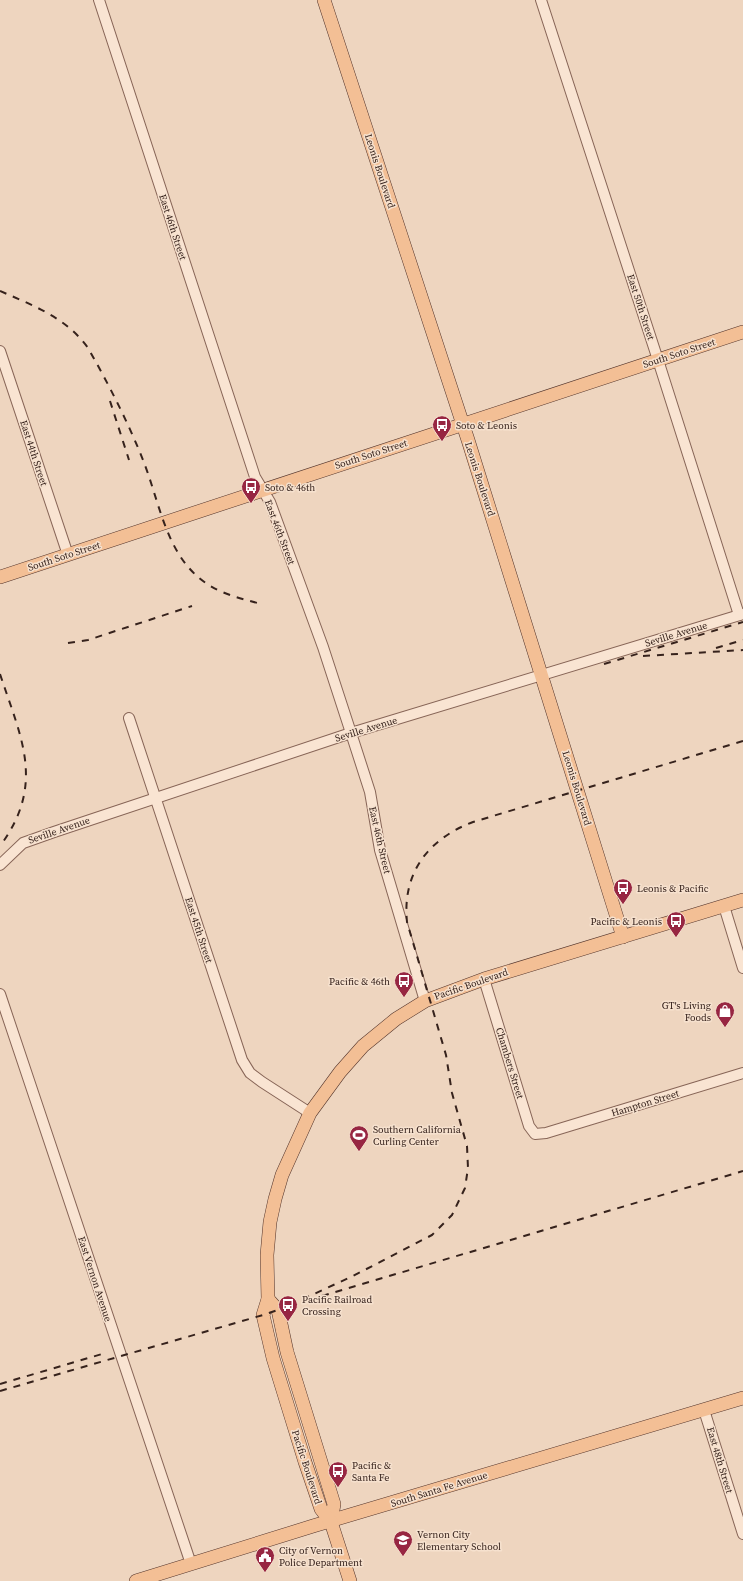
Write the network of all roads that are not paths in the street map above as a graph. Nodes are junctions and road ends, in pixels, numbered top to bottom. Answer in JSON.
{"nodes":[{"id":1,"x":99,"y":0,"type":"edge"},
{"id":2,"x":324,"y":0,"type":"edge"},
{"id":3,"x":541,"y":0,"type":"edge"},
{"id":4,"x":743,"y":332,"type":"edge"},
{"id":5,"x":0,"y":351,"type":"edge"},
{"id":6,"x":658,"y":360,"type":"junction"},
{"id":7,"x":463,"y":424,"type":"junction"},
{"id":8,"x":263,"y":490,"type":"junction"},
{"id":9,"x":68,"y":555,"type":"junction"},
{"id":10,"x":0,"y":577,"type":"edge"},
{"id":11,"x":741,"y":614,"type":"edge"},
{"id":12,"x":542,"y":675,"type":"junction"},
{"id":13,"x":129,"y":718,"type":"dead end"},
{"id":14,"x":351,"y":733,"type":"junction"},
{"id":15,"x":155,"y":798,"type":"junction"},
{"id":16,"x":0,"y":865,"type":"edge"},
{"id":17,"x":743,"y":900,"type":"edge"},
{"id":18,"x":724,"y":906,"type":"junction"},
{"id":19,"x":623,"y":936,"type":"junction"},
{"id":20,"x":743,"y":968,"type":"edge"},
{"id":21,"x":484,"y":979,"type":"junction"},
{"id":22,"x":0,"y":994,"type":"edge"},
{"id":23,"x":425,"y":1001,"type":"junction"},
{"id":24,"x":743,"y":1073,"type":"edge"},
{"id":25,"x":310,"y":1113,"type":"junction"},
{"id":26,"x":546,"y":1133,"type":"joint"},
{"id":27,"x":743,"y":1398,"type":"edge"},
{"id":28,"x":704,"y":1410,"type":"junction"},
{"id":29,"x":331,"y":1522,"type":"junction"},
{"id":30,"x":743,"y":1534,"type":"edge"},
{"id":31,"x":191,"y":1564,"type":"junction"},
{"id":32,"x":136,"y":1581,"type":"edge"},
{"id":33,"x":350,"y":1581,"type":"edge"}],
"edges":[{"from":1,"to":8,"type":"street","name":"East 46th Street"},
{"from":2,"to":7,"type":"main road","name":"Leonis Boulevard"},
{"from":3,"to":6,"type":"street","name":"East 50th Street"},
{"from":4,"to":6,"type":"main road","name":"South Soto Street"},
{"from":5,"to":9,"type":"street","name":"East 44th Street"},
{"from":6,"to":7,"type":"main road","name":"South Soto Street"},
{"from":6,"to":11,"type":"street","name":"East 50th Street"},
{"from":7,"to":8,"type":"main road","name":"South Soto Street"},
{"from":7,"to":12,"type":"main road","name":"Leonis Boulevard"},
{"from":8,"to":9,"type":"main road","name":"South Soto Street"},
{"from":8,"to":14,"type":"street","name":"East 46th Street"},
{"from":9,"to":10,"type":"main road","name":"South Soto Street"},
{"from":11,"to":12,"type":"street","name":"Seville Avenue"},
{"from":12,"to":14,"type":"street","name":"Seville Avenue"},
{"from":12,"to":19,"type":"main road","name":"Leonis Boulevard"},
{"from":13,"to":15,"type":"street","name":"East 45th Street"},
{"from":14,"to":15,"type":"street","name":"Seville Avenue"},
{"from":14,"to":23,"type":"street","name":"East 46th Street"},
{"from":15,"to":16,"type":"street","name":"Seville Avenue"},
{"from":15,"to":25,"type":"street","name":"East 45th Street"},
{"from":17,"to":18,"type":"main road","name":"Pacific Boulevard"},
{"from":18,"to":19,"type":"main road","name":"Pacific Boulevard"},
{"from":18,"to":20,"type":"street"},
{"from":19,"to":21,"type":"main road","name":"Pacific Boulevard"},
{"from":21,"to":23,"type":"main road","name":"Pacific Boulevard"},
{"from":21,"to":26,"type":"street","name":"Chambers Street"},
{"from":22,"to":31,"type":"street","name":"East Vernon Avenue"},
{"from":23,"to":25,"type":"main road","name":"Pacific Boulevard"},
{"from":24,"to":26,"type":"street","name":"Hampton Street"},
{"from":25,"to":29,"type":"main road","name":"Pacific Boulevard"},
{"from":27,"to":28,"type":"main road","name":"South Santa Fe Avenue"},
{"from":28,"to":29,"type":"main road","name":"South Santa Fe Avenue"},
{"from":28,"to":30,"type":"street","name":"East 48th Street"},
{"from":29,"to":31,"type":"main road","name":"South Santa Fe Avenue"},
{"from":29,"to":33,"type":"main road"},
{"from":31,"to":32,"type":"main road","name":"South Santa Fe Avenue"}]}
